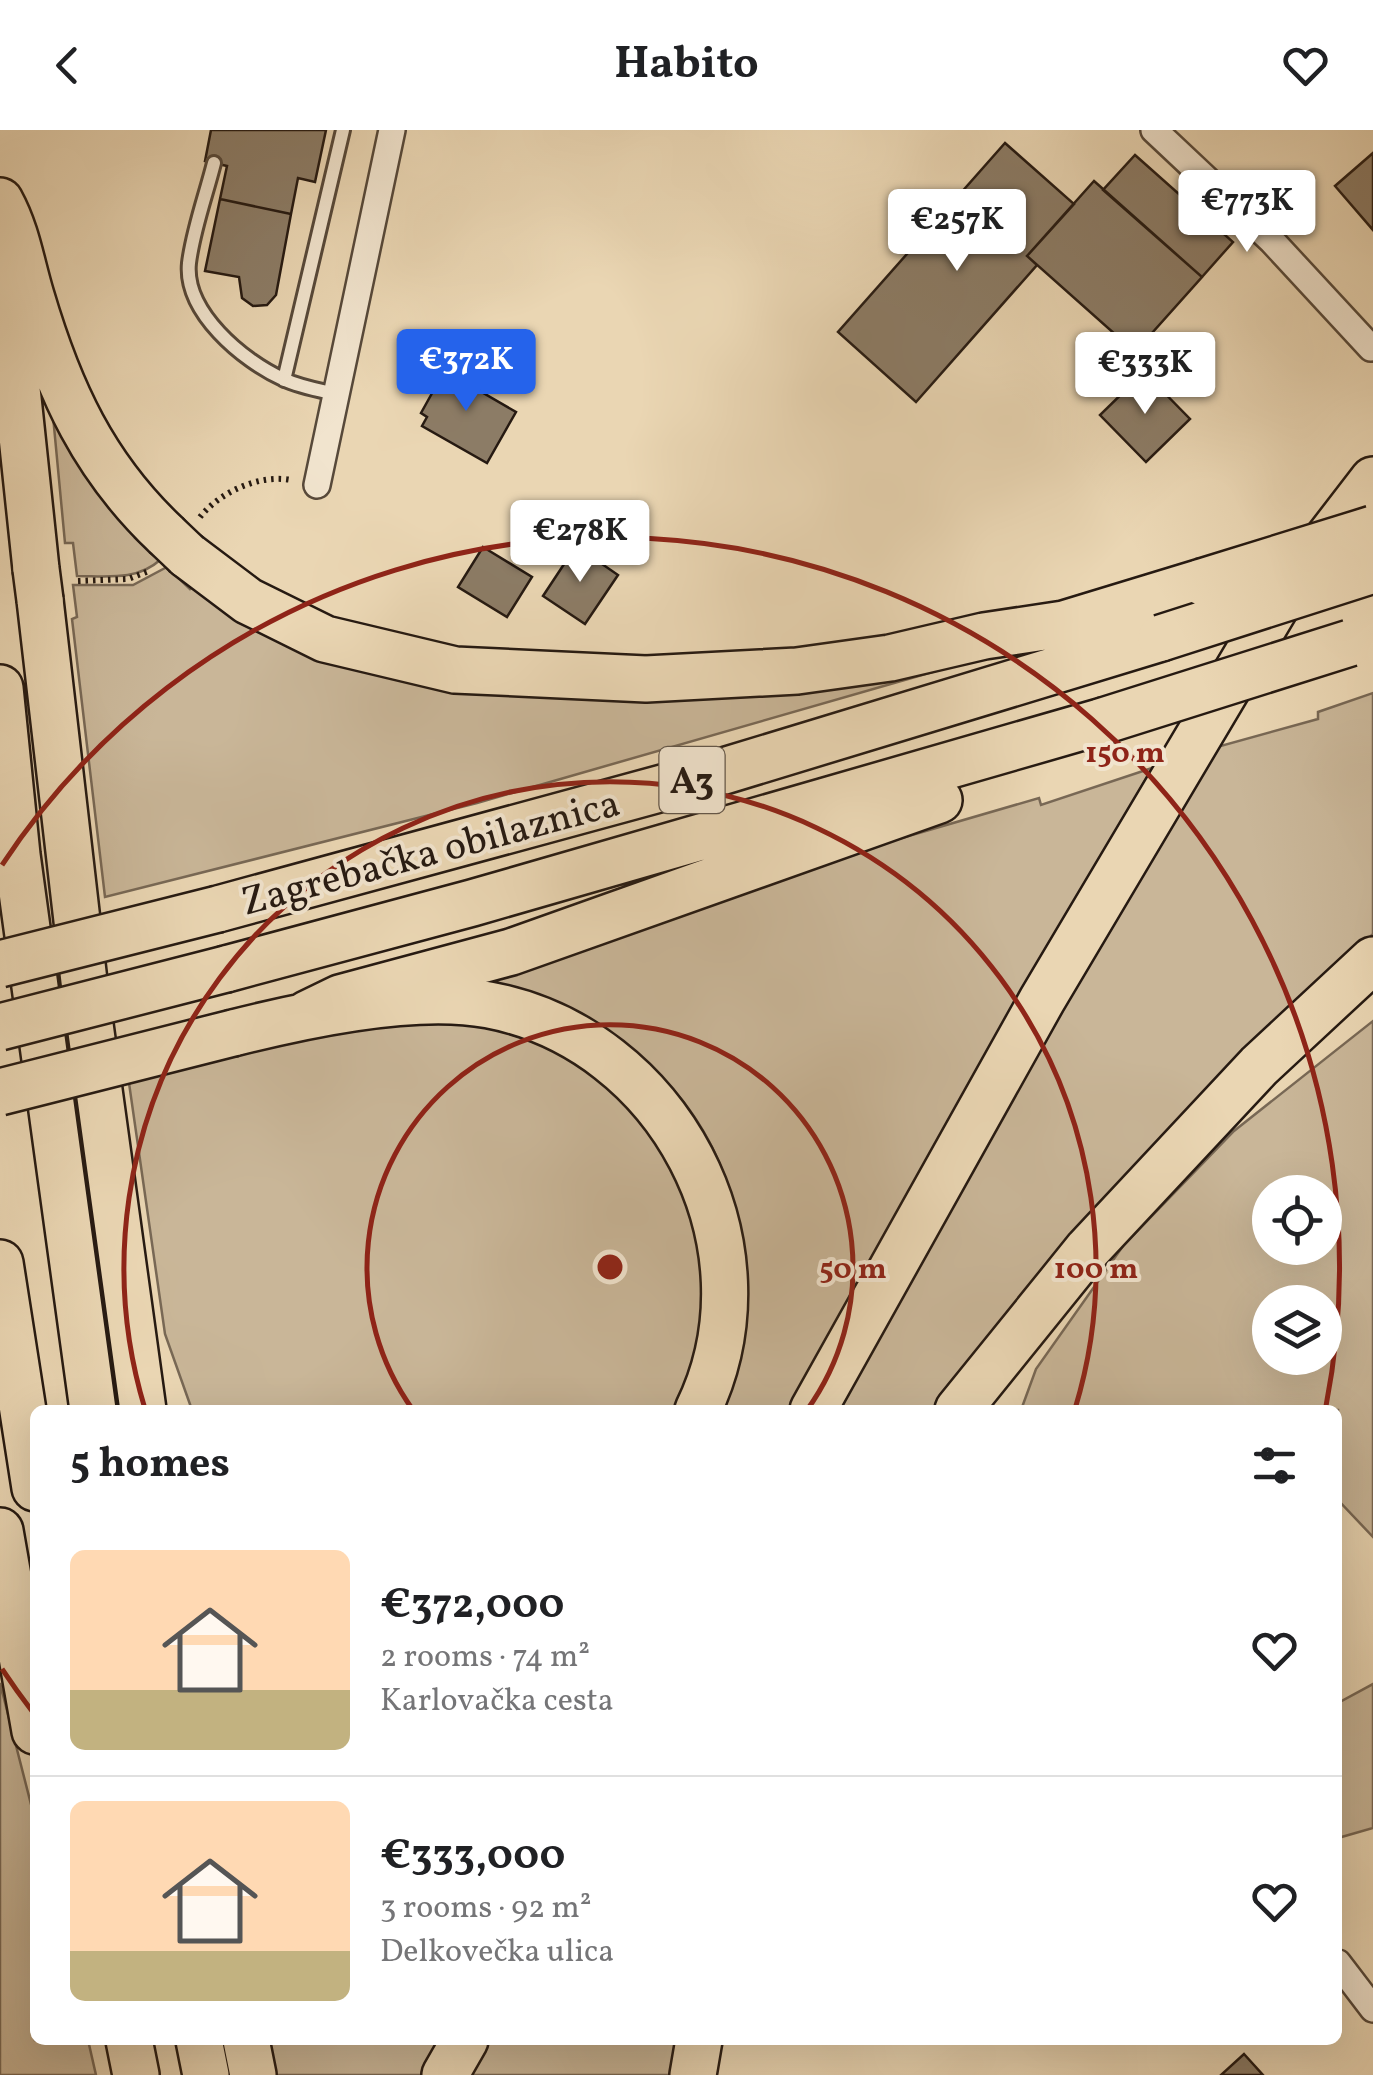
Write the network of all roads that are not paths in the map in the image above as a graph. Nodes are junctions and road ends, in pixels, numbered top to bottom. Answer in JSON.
{"nodes":[{"id":1,"x":343,"y":130,"type":"edge"},
{"id":2,"x":392,"y":130,"type":"edge"},
{"id":3,"x":1154,"y":130,"type":"edge"},
{"id":4,"x":214,"y":163,"type":"dead end"},
{"id":5,"x":0,"y":202,"type":"edge"},
{"id":6,"x":0,"y":218,"type":"edge"},
{"id":7,"x":1372,"y":347,"type":"edge"},
{"id":8,"x":284,"y":380,"type":"junction"},
{"id":9,"x":336,"y":394,"type":"junction"},
{"id":10,"x":1373,"y":480,"type":"edge"},
{"id":11,"x":316,"y":486,"type":"road end"},
{"id":12,"x":1373,"y":530,"type":"edge"},
{"id":13,"x":1373,"y":570,"type":"edge"},
{"id":14,"x":1361,"y":639,"type":"edge"},
{"id":15,"x":0,"y":688,"type":"edge"},
{"id":16,"x":1103,"y":721,"type":"junction"},
{"id":17,"x":1373,"y":960,"type":"edge"},
{"id":18,"x":0,"y":964,"type":"edge"},
{"id":19,"x":84,"y":981,"type":"junction"},
{"id":20,"x":307,"y":1014,"type":"junction"},
{"id":21,"x":0,"y":1027,"type":"edge"},
{"id":22,"x":0,"y":1092,"type":"edge"},
{"id":23,"x":0,"y":1264,"type":"edge"},
{"id":24,"x":91,"y":1405,"type":"edge"},
{"id":25,"x":142,"y":1405,"type":"edge"},
{"id":26,"x":170,"y":1405,"type":"edge"},
{"id":27,"x":700,"y":1405,"type":"edge"},
{"id":28,"x":816,"y":1405,"type":"edge"},
{"id":29,"x":962,"y":1405,"type":"edge"},
{"id":30,"x":30,"y":1456,"type":"edge"},
{"id":31,"x":0,"y":1531,"type":"edge"},
{"id":32,"x":30,"y":1702,"type":"edge"},
{"id":33,"x":1342,"y":1969,"type":"edge"},
{"id":34,"x":1373,"y":2009,"type":"edge"},
{"id":35,"x":101,"y":2045,"type":"edge"},
{"id":36,"x":130,"y":2045,"type":"edge"},
{"id":37,"x":200,"y":2045,"type":"edge"},
{"id":38,"x":247,"y":2045,"type":"edge"},
{"id":39,"x":462,"y":2045,"type":"edge"},
{"id":40,"x":699,"y":2045,"type":"edge"},
{"id":41,"x":106,"y":2075,"type":"edge"},
{"id":42,"x":136,"y":2075,"type":"edge"},
{"id":43,"x":206,"y":2075,"type":"edge"},
{"id":44,"x":253,"y":2075,"type":"edge"},
{"id":45,"x":445,"y":2075,"type":"edge"},
{"id":46,"x":693,"y":2075,"type":"edge"}],
"edges":[{"from":1,"to":8,"type":"lane"},
{"from":2,"to":9,"type":"street"},
{"from":3,"to":7,"type":"street"},
{"from":4,"to":8,"type":"lane"},
{"from":5,"to":12,"type":"highway","bridge":true},
{"from":6,"to":19,"type":"highway"},
{"from":8,"to":9,"type":"lane"},
{"from":9,"to":11,"type":"street"},
{"from":10,"to":28,"type":"highway"},
{"from":13,"to":18,"type":"highway","name":"Zagrebačka obilaznica","number":"A3","bridge":true},
{"from":14,"to":16,"type":"highway","name":"Zagrebačka obilaznica","number":"A3","bridge":true},
{"from":15,"to":24,"type":"highway"},
{"from":16,"to":20,"type":"highway"},
{"from":16,"to":21,"type":"highway","name":"Zagrebačka obilaznica","number":"A3","bridge":true},
{"from":17,"to":29,"type":"highway"},
{"from":19,"to":25,"type":"highway"},
{"from":19,"to":26,"type":"highway"},
{"from":20,"to":22,"type":"highway","bridge":true},
{"from":20,"to":27,"type":"highway"},
{"from":23,"to":30,"type":"highway"},
{"from":31,"to":32,"type":"highway"},
{"from":33,"to":34,"type":"street"},
{"from":35,"to":41,"type":"highway"},
{"from":36,"to":42,"type":"highway"},
{"from":37,"to":43,"type":"highway"},
{"from":38,"to":44,"type":"highway"},
{"from":39,"to":45,"type":"highway"},
{"from":40,"to":46,"type":"highway"}]}
